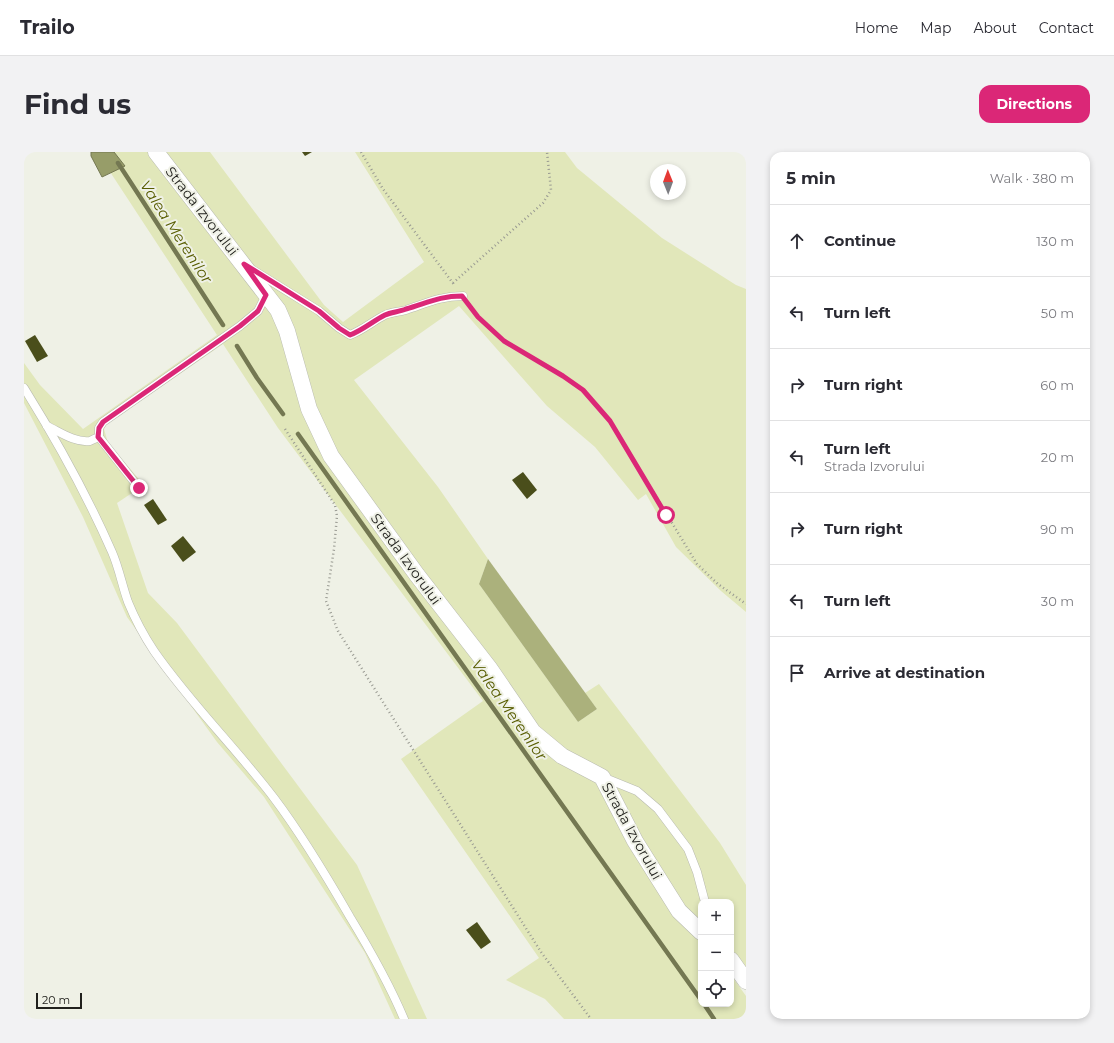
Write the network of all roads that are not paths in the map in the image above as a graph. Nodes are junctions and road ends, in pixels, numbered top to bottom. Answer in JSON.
{"nodes":[{"id":1,"x":156,"y":152,"type":"edge"},
{"id":2,"x":244,"y":264,"type":"junction"},
{"id":3,"x":266,"y":295,"type":"junction"},
{"id":4,"x":462,"y":296,"type":"road end"},
{"id":5,"x":24,"y":388,"type":"edge"},
{"id":6,"x":47,"y":425,"type":"junction"},
{"id":7,"x":98,"y":437,"type":"junction"},
{"id":8,"x":139,"y":488,"type":"dead end"},
{"id":9,"x":602,"y":777,"type":"junction"},
{"id":10,"x":704,"y":899,"type":"edge"},
{"id":11,"x":698,"y":929,"type":"edge"},
{"id":12,"x":734,"y":964,"type":"edge"},
{"id":13,"x":746,"y":981,"type":"edge"},
{"id":14,"x":404,"y":1019,"type":"edge"}],
"edges":[{"from":1,"to":2,"type":"street","name":"Strada Izvorului"},
{"from":2,"to":3,"type":"street","name":"Strada Izvorului"},
{"from":2,"to":4,"type":"lane"},
{"from":3,"to":7,"type":"lane"},
{"from":3,"to":9,"type":"street","name":"Strada Izvorului"},
{"from":5,"to":6,"type":"lane"},
{"from":6,"to":7,"type":"lane"},
{"from":6,"to":14,"type":"lane"},
{"from":7,"to":8,"type":"lane"},
{"from":9,"to":10,"type":"lane"},
{"from":9,"to":11,"type":"street","name":"Strada Izvorului"},
{"from":12,"to":13,"type":"street"}]}
